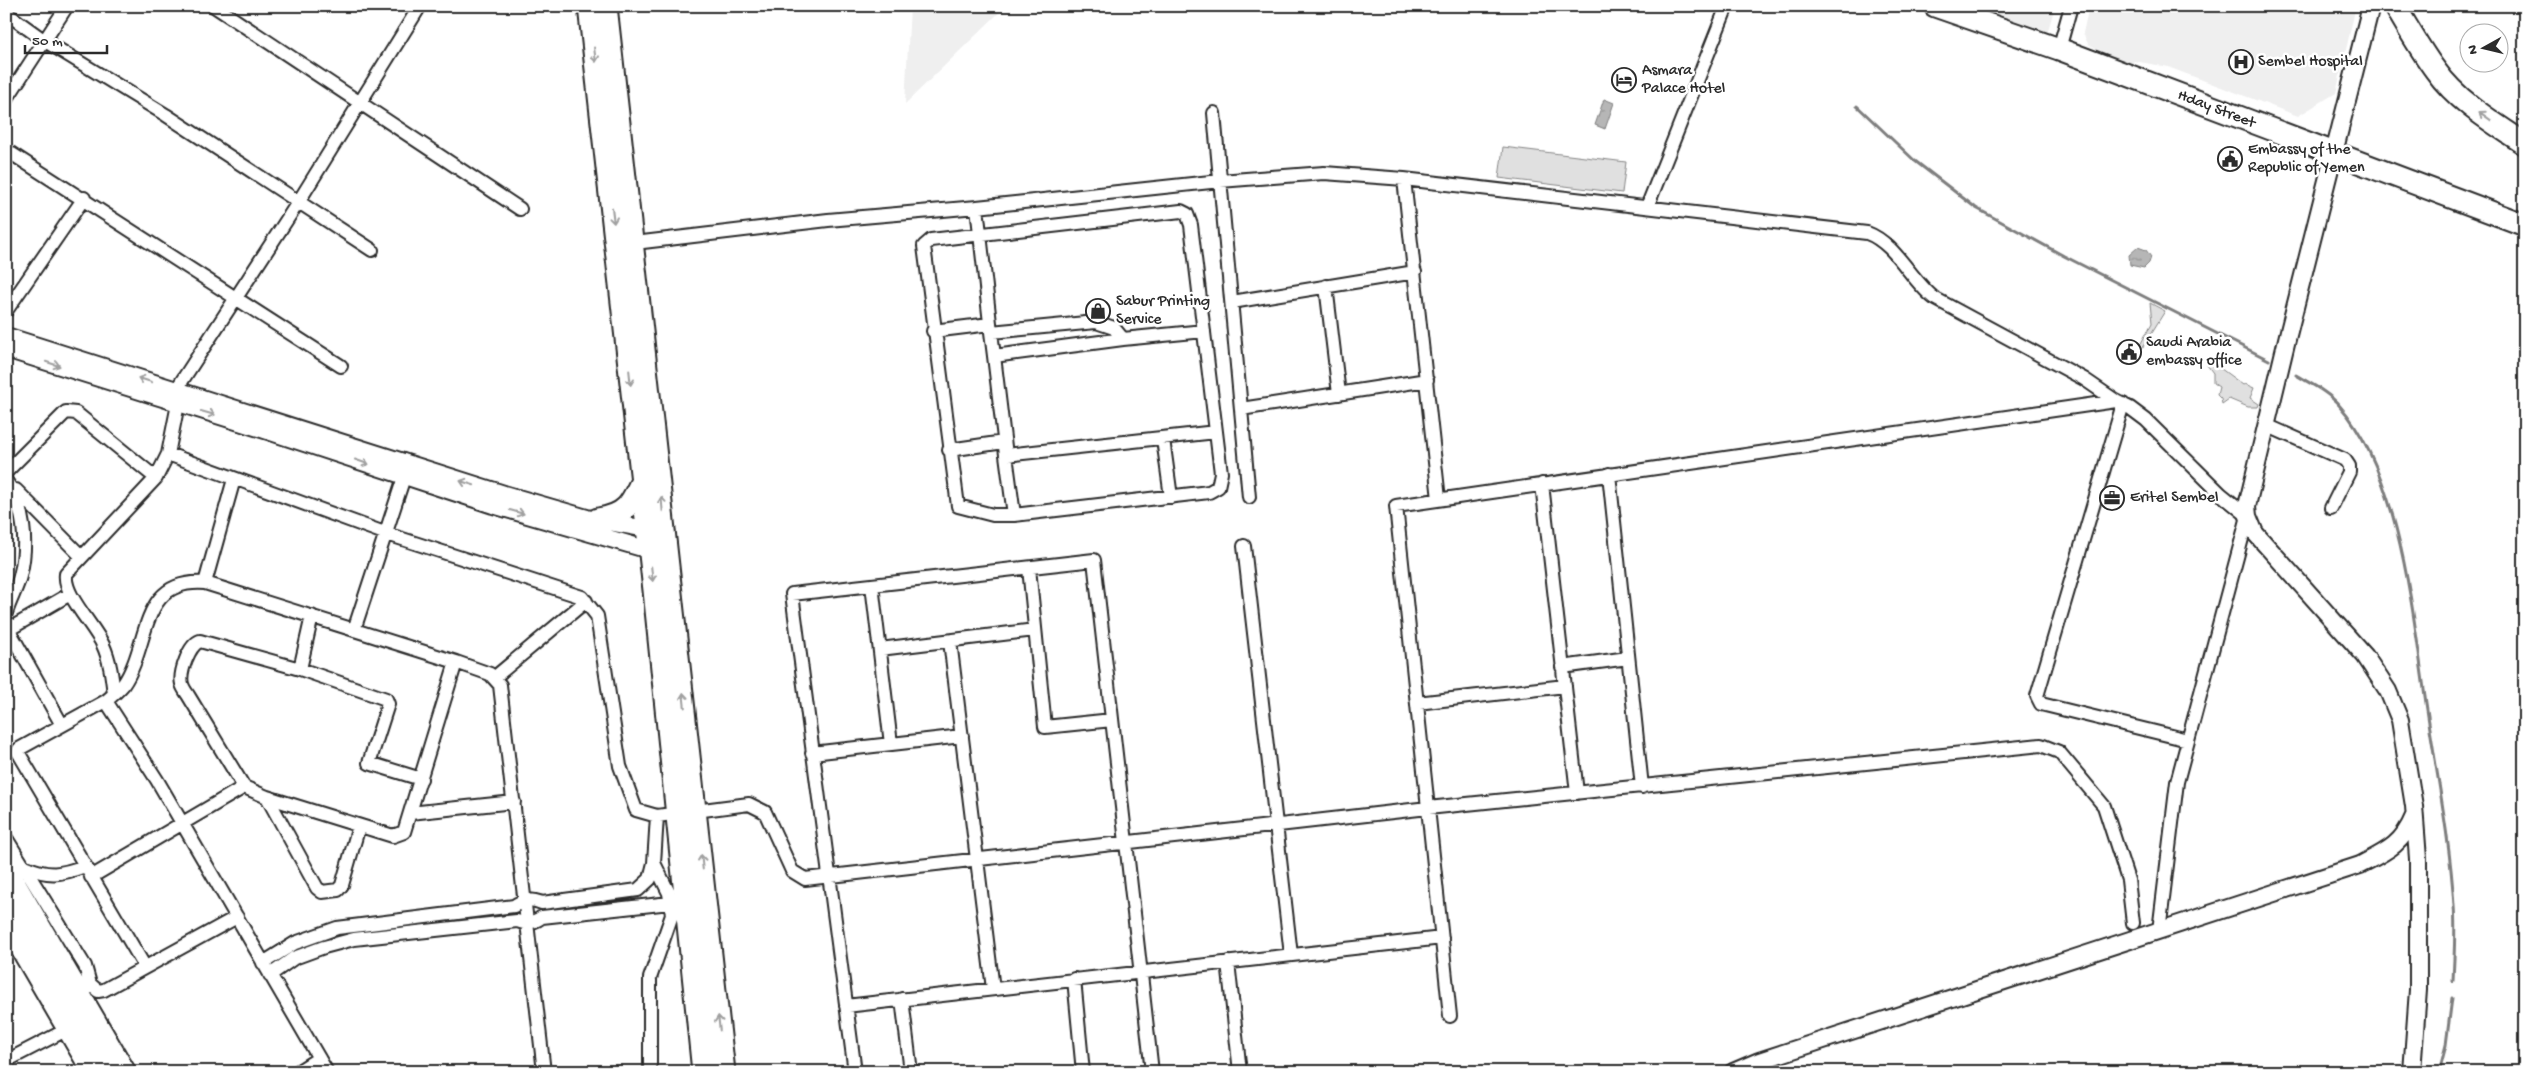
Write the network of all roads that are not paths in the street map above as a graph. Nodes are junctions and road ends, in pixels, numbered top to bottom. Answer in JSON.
{"nodes":[{"id":1,"x":67,"y":6,"type":"edge"},
{"id":2,"x":214,"y":6,"type":"edge"},
{"id":3,"x":420,"y":6,"type":"edge"},
{"id":4,"x":589,"y":6,"type":"edge"},
{"id":5,"x":606,"y":6,"type":"edge"},
{"id":6,"x":1727,"y":6,"type":"edge"},
{"id":7,"x":1935,"y":6,"type":"edge"},
{"id":8,"x":2071,"y":6,"type":"edge"},
{"id":9,"x":2371,"y":6,"type":"edge"},
{"id":10,"x":2395,"y":6,"type":"edge"},
{"id":11,"x":6,"y":13,"type":"edge"},
{"id":12,"x":45,"y":40,"type":"junction"},
{"id":13,"x":2059,"y":49,"type":"junction"},
{"id":14,"x":6,"y":100,"type":"edge"},
{"id":15,"x":360,"y":102,"type":"junction"},
{"id":16,"x":1214,"y":113,"type":"dead end"},
{"id":17,"x":2525,"y":144,"type":"edge"},
{"id":18,"x":6,"y":150,"type":"edge"},
{"id":19,"x":2334,"y":154,"type":"junction"},
{"id":20,"x":1404,"y":179,"type":"junction"},
{"id":21,"x":1220,"y":181,"type":"junction"},
{"id":22,"x":84,"y":198,"type":"junction"},
{"id":23,"x":300,"y":201,"type":"junction"},
{"id":24,"x":977,"y":207,"type":"junction"},
{"id":25,"x":1646,"y":207,"type":"junction"},
{"id":26,"x":520,"y":209,"type":"dead end"},
{"id":27,"x":2525,"y":225,"type":"edge"},
{"id":28,"x":980,"y":234,"type":"junction"},
{"id":29,"x":625,"y":244,"type":"junction"},
{"id":30,"x":372,"y":250,"type":"dead end"},
{"id":31,"x":1414,"y":272,"type":"junction"},
{"id":32,"x":1326,"y":286,"type":"junction"},
{"id":33,"x":237,"y":300,"type":"junction"},
{"id":34,"x":1232,"y":302,"type":"junction"},
{"id":35,"x":6,"y":311,"type":"edge"},
{"id":36,"x":990,"y":328,"type":"junction"},
{"id":37,"x":933,"y":331,"type":"junction"},
{"id":38,"x":1204,"y":331,"type":"junction"},
{"id":39,"x":6,"y":336,"type":"edge"},
{"id":40,"x":1123,"y":339,"type":"junction"},
{"id":41,"x":6,"y":349,"type":"edge"},
{"id":42,"x":994,"y":356,"type":"junction"},
{"id":43,"x":341,"y":366,"type":"dead end"},
{"id":44,"x":1427,"y":380,"type":"junction"},
{"id":45,"x":1339,"y":394,"type":"junction"},
{"id":46,"x":177,"y":397,"type":"junction"},
{"id":47,"x":2119,"y":403,"type":"junction"},
{"id":48,"x":1241,"y":409,"type":"junction"},
{"id":49,"x":2266,"y":425,"type":"junction"},
{"id":50,"x":1216,"y":432,"type":"junction"},
{"id":51,"x":1163,"y":439,"type":"junction"},
{"id":52,"x":1004,"y":442,"type":"junction"},
{"id":53,"x":949,"y":450,"type":"junction"},
{"id":54,"x":168,"y":454,"type":"junction"},
{"id":55,"x":1006,"y":455,"type":"junction"},
{"id":56,"x":406,"y":471,"type":"junction"},
{"id":57,"x":6,"y":472,"type":"edge"},
{"id":58,"x":1609,"y":474,"type":"junction"},
{"id":59,"x":156,"y":478,"type":"junction"},
{"id":60,"x":234,"y":479,"type":"junction"},
{"id":61,"x":642,"y":480,"type":"junction"},
{"id":62,"x":6,"y":481,"type":"edge"},
{"id":63,"x":1542,"y":484,"type":"junction"},
{"id":64,"x":1171,"y":497,"type":"junction"},
{"id":65,"x":1249,"y":497,"type":"dead end"},
{"id":66,"x":1439,"y":499,"type":"junction"},
{"id":67,"x":2331,"y":508,"type":"dead end"},
{"id":68,"x":1014,"y":515,"type":"junction"},
{"id":69,"x":2248,"y":516,"type":"junction"},
{"id":70,"x":598,"y":519,"type":"junction"},
{"id":71,"x":656,"y":531,"type":"junction"},
{"id":72,"x":387,"y":534,"type":"junction"},
{"id":73,"x":1244,"y":546,"type":"dead end"},
{"id":74,"x":649,"y":550,"type":"junction"},
{"id":75,"x":81,"y":556,"type":"junction"},
{"id":76,"x":1029,"y":568,"type":"junction"},
{"id":77,"x":205,"y":583,"type":"junction"},
{"id":78,"x":872,"y":585,"type":"junction"},
{"id":79,"x":70,"y":594,"type":"junction"},
{"id":80,"x":586,"y":601,"type":"junction"},
{"id":81,"x":6,"y":613,"type":"edge"},
{"id":82,"x":312,"y":616,"type":"junction"},
{"id":83,"x":7,"y":629,"type":"edge"},
{"id":84,"x":354,"y":630,"type":"junction"},
{"id":85,"x":1035,"y":630,"type":"junction"},
{"id":86,"x":950,"y":641,"type":"junction"},
{"id":87,"x":880,"y":649,"type":"junction"},
{"id":88,"x":1628,"y":658,"type":"junction"},
{"id":89,"x":456,"y":662,"type":"junction"},
{"id":90,"x":1562,"y":667,"type":"junction"},
{"id":91,"x":300,"y":669,"type":"junction"},
{"id":92,"x":495,"y":677,"type":"junction"},
{"id":93,"x":1565,"y":686,"type":"junction"},
{"id":94,"x":110,"y":697,"type":"junction"},
{"id":95,"x":1417,"y":703,"type":"junction"},
{"id":96,"x":1112,"y":720,"type":"junction"},
{"id":97,"x":62,"y":725,"type":"junction"},
{"id":98,"x":962,"y":736,"type":"junction"},
{"id":99,"x":2188,"y":740,"type":"junction"},
{"id":100,"x":891,"y":744,"type":"junction"},
{"id":101,"x":812,"y":753,"type":"junction"},
{"id":102,"x":421,"y":779,"type":"junction"},
{"id":103,"x":244,"y":787,"type":"junction"},
{"id":104,"x":1642,"y":787,"type":"junction"},
{"id":105,"x":1577,"y":793,"type":"junction"},
{"id":106,"x":267,"y":797,"type":"junction"},
{"id":107,"x":514,"y":802,"type":"junction"},
{"id":108,"x":1428,"y":808,"type":"junction"},
{"id":109,"x":410,"y":813,"type":"junction"},
{"id":110,"x":677,"y":814,"type":"junction"},
{"id":111,"x":2414,"y":816,"type":"junction"},
{"id":112,"x":183,"y":823,"type":"junction"},
{"id":113,"x":358,"y":826,"type":"junction"},
{"id":114,"x":1276,"y":826,"type":"junction"},
{"id":115,"x":6,"y":838,"type":"edge"},
{"id":116,"x":1126,"y":844,"type":"junction"},
{"id":117,"x":6,"y":860,"type":"edge"},
{"id":118,"x":977,"y":860,"type":"junction"},
{"id":119,"x":654,"y":863,"type":"junction"},
{"id":120,"x":24,"y":866,"type":"junction"},
{"id":121,"x":88,"y":871,"type":"junction"},
{"id":122,"x":828,"y":876,"type":"junction"},
{"id":123,"x":6,"y":882,"type":"edge"},
{"id":124,"x":524,"y":901,"type":"junction"},
{"id":125,"x":670,"y":903,"type":"junction"},
{"id":126,"x":6,"y":912,"type":"edge"},
{"id":127,"x":237,"y":917,"type":"junction"},
{"id":128,"x":527,"y":923,"type":"junction"},
{"id":129,"x":2133,"y":923,"type":"dead end"},
{"id":130,"x":6,"y":931,"type":"edge"},
{"id":131,"x":2159,"y":931,"type":"junction"},
{"id":132,"x":1442,"y":938,"type":"junction"},
{"id":133,"x":1291,"y":954,"type":"junction"},
{"id":134,"x":263,"y":962,"type":"junction"},
{"id":135,"x":1228,"y":962,"type":"junction"},
{"id":136,"x":145,"y":967,"type":"junction"},
{"id":137,"x":1140,"y":971,"type":"junction"},
{"id":138,"x":270,"y":974,"type":"junction"},
{"id":139,"x":1074,"y":979,"type":"junction"},
{"id":140,"x":992,"y":990,"type":"junction"},
{"id":141,"x":902,"y":999,"type":"junction"},
{"id":142,"x":846,"y":1006,"type":"junction"},
{"id":143,"x":1450,"y":1016,"type":"dead end"},
{"id":144,"x":64,"y":1031,"type":"junction"},
{"id":145,"x":320,"y":1058,"type":"junction"},
{"id":146,"x":6,"y":1061,"type":"edge"},
{"id":147,"x":1759,"y":1066,"type":"edge"},
{"id":148,"x":88,"y":1072,"type":"edge"},
{"id":149,"x":100,"y":1072,"type":"edge"},
{"id":150,"x":117,"y":1072,"type":"edge"},
{"id":151,"x":130,"y":1072,"type":"edge"},
{"id":152,"x":297,"y":1072,"type":"edge"},
{"id":153,"x":327,"y":1072,"type":"edge"},
{"id":154,"x":544,"y":1072,"type":"edge"},
{"id":155,"x":650,"y":1072,"type":"edge"},
{"id":156,"x":703,"y":1072,"type":"edge"},
{"id":157,"x":724,"y":1072,"type":"edge"},
{"id":158,"x":855,"y":1072,"type":"edge"},
{"id":159,"x":911,"y":1072,"type":"edge"},
{"id":160,"x":1083,"y":1072,"type":"edge"},
{"id":161,"x":1152,"y":1072,"type":"edge"},
{"id":162,"x":1240,"y":1072,"type":"edge"},
{"id":163,"x":1734,"y":1072,"type":"edge"},
{"id":164,"x":2412,"y":1072,"type":"edge"}],
"edges":[{"from":1,"to":12,"type":"street"},
{"from":2,"to":15,"type":"street"},
{"from":3,"to":15,"type":"street"},
{"from":4,"to":29,"type":"main road","one_way":true},
{"from":5,"to":29,"type":"main road"},
{"from":6,"to":25,"type":"street"},
{"from":7,"to":13,"type":"main road","name":"Hday Street"},
{"from":8,"to":13,"type":"street"},
{"from":9,"to":19,"type":"street"},
{"from":17,"to":10,"type":"main road","one_way":true},
{"from":11,"to":12,"type":"street"},
{"from":12,"to":14,"type":"street"},
{"from":12,"to":23,"type":"street"},
{"from":13,"to":19,"type":"main road","name":"Hday Street"},
{"from":15,"to":23,"type":"street"},
{"from":15,"to":26,"type":"street"},
{"from":16,"to":21,"type":"street"},
{"from":18,"to":22,"type":"street"},
{"from":19,"to":27,"type":"main road","name":"Hday Street"},
{"from":19,"to":49,"type":"street"},
{"from":20,"to":21,"type":"street"},
{"from":20,"to":25,"type":"street"},
{"from":20,"to":31,"type":"street"},
{"from":21,"to":24,"type":"street"},
{"from":21,"to":34,"type":"street"},
{"from":22,"to":33,"type":"street"},
{"from":22,"to":35,"type":"street"},
{"from":23,"to":30,"type":"street"},
{"from":23,"to":33,"type":"street"},
{"from":24,"to":28,"type":"street"},
{"from":24,"to":29,"type":"street"},
{"from":25,"to":47,"type":"street"},
{"from":28,"to":36,"type":"street"},
{"from":28,"to":37,"type":"street"},
{"from":28,"to":38,"type":"street"},
{"from":29,"to":61,"type":"main road","one_way":true},
{"from":71,"to":29,"type":"main road","one_way":true},
{"from":31,"to":32,"type":"street"},
{"from":31,"to":44,"type":"street"},
{"from":32,"to":34,"type":"street"},
{"from":32,"to":45,"type":"street"},
{"from":33,"to":43,"type":"street"},
{"from":33,"to":46,"type":"street"},
{"from":34,"to":48,"type":"street"},
{"from":36,"to":37,"type":"street"},
{"from":36,"to":40,"type":"street"},
{"from":36,"to":42,"type":"street"},
{"from":37,"to":53,"type":"street"},
{"from":38,"to":40,"type":"street"},
{"from":38,"to":50,"type":"street"},
{"from":46,"to":39,"type":"street","one_way":true},
{"from":40,"to":42,"type":"street"},
{"from":41,"to":46,"type":"street","one_way":true},
{"from":42,"to":52,"type":"street"},
{"from":44,"to":45,"type":"street"},
{"from":44,"to":66,"type":"street"},
{"from":45,"to":48,"type":"street"},
{"from":46,"to":54,"type":"street"},
{"from":46,"to":56,"type":"street"},
{"from":47,"to":58,"type":"street"},
{"from":47,"to":69,"type":"street"},
{"from":47,"to":99,"type":"street"},
{"from":48,"to":65,"type":"street"},
{"from":49,"to":67,"type":"street"},
{"from":49,"to":69,"type":"street"},
{"from":50,"to":51,"type":"street"},
{"from":50,"to":64,"type":"street"},
{"from":51,"to":55,"type":"street"},
{"from":51,"to":64,"type":"street"},
{"from":52,"to":53,"type":"street"},
{"from":52,"to":55,"type":"street"},
{"from":53,"to":68,"type":"street"},
{"from":54,"to":59,"type":"street"},
{"from":54,"to":60,"type":"street"},
{"from":55,"to":68,"type":"street"},
{"from":70,"to":56,"type":"street","one_way":true},
{"from":56,"to":72,"type":"street"},
{"from":56,"to":74,"type":"street","one_way":true},
{"from":57,"to":59,"type":"street"},
{"from":58,"to":63,"type":"street"},
{"from":58,"to":88,"type":"street"},
{"from":59,"to":75,"type":"street"},
{"from":60,"to":72,"type":"street"},
{"from":60,"to":77,"type":"street"},
{"from":61,"to":70,"type":"main road"},
{"from":61,"to":71,"type":"main road"},
{"from":62,"to":75,"type":"street"},
{"from":62,"to":81,"type":"street"},
{"from":63,"to":66,"type":"street"},
{"from":63,"to":90,"type":"street"},
{"from":64,"to":68,"type":"street"},
{"from":66,"to":95,"type":"street"},
{"from":69,"to":99,"type":"street"},
{"from":69,"to":111,"type":"street"},
{"from":70,"to":71,"type":"street"},
{"from":71,"to":74,"type":"main road"},
{"from":110,"to":71,"type":"main road","one_way":true},
{"from":72,"to":80,"type":"street"},
{"from":72,"to":84,"type":"street"},
{"from":73,"to":114,"type":"street"},
{"from":74,"to":110,"type":"main road","one_way":true},
{"from":75,"to":79,"type":"street"},
{"from":76,"to":78,"type":"street"},
{"from":76,"to":85,"type":"street"},
{"from":76,"to":96,"type":"street"},
{"from":77,"to":82,"type":"street"},
{"from":77,"to":94,"type":"street"},
{"from":78,"to":87,"type":"street"},
{"from":78,"to":101,"type":"street"},
{"from":79,"to":83,"type":"street"},
{"from":79,"to":94,"type":"street"},
{"from":80,"to":92,"type":"street"},
{"from":80,"to":110,"type":"street"},
{"from":82,"to":84,"type":"street"},
{"from":82,"to":91,"type":"street"},
{"from":83,"to":97,"type":"street"},
{"from":84,"to":89,"type":"street"},
{"from":85,"to":86,"type":"street"},
{"from":85,"to":96,"type":"street"},
{"from":86,"to":87,"type":"street"},
{"from":86,"to":98,"type":"street"},
{"from":87,"to":100,"type":"street"},
{"from":88,"to":90,"type":"street"},
{"from":88,"to":104,"type":"street"},
{"from":89,"to":92,"type":"street"},
{"from":89,"to":102,"type":"street"},
{"from":90,"to":93,"type":"street"},
{"from":91,"to":102,"type":"street"},
{"from":91,"to":103,"type":"street"},
{"from":92,"to":107,"type":"street"},
{"from":93,"to":95,"type":"street"},
{"from":93,"to":105,"type":"street"},
{"from":94,"to":97,"type":"street"},
{"from":94,"to":112,"type":"street"},
{"from":95,"to":108,"type":"street"},
{"from":96,"to":116,"type":"street"},
{"from":97,"to":121,"type":"street"},
{"from":98,"to":100,"type":"street"},
{"from":98,"to":118,"type":"street"},
{"from":99,"to":131,"type":"street"},
{"from":100,"to":101,"type":"street"},
{"from":101,"to":122,"type":"street"},
{"from":102,"to":109,"type":"street"},
{"from":103,"to":106,"type":"street"},
{"from":103,"to":112,"type":"street"},
{"from":104,"to":105,"type":"street"},
{"from":104,"to":129,"type":"street"},
{"from":105,"to":108,"type":"street"},
{"from":106,"to":113,"type":"street"},
{"from":106,"to":113,"type":"street"},
{"from":107,"to":109,"type":"street"},
{"from":107,"to":124,"type":"street"},
{"from":108,"to":114,"type":"street"},
{"from":108,"to":132,"type":"street"},
{"from":109,"to":113,"type":"street"},
{"from":110,"to":119,"type":"street"},
{"from":110,"to":122,"type":"street"},
{"from":110,"to":156,"type":"main road"},
{"from":157,"to":110,"type":"main road","one_way":true},
{"from":111,"to":131,"type":"street"},
{"from":111,"to":164,"type":"street"},
{"from":112,"to":121,"type":"street"},
{"from":112,"to":127,"type":"street"},
{"from":114,"to":116,"type":"street"},
{"from":114,"to":133,"type":"street"},
{"from":115,"to":120,"type":"street"},
{"from":116,"to":118,"type":"street"},
{"from":116,"to":137,"type":"street"},
{"from":117,"to":151,"type":"street"},
{"from":118,"to":122,"type":"street"},
{"from":118,"to":140,"type":"street"},
{"from":119,"to":124,"type":"street"},
{"from":119,"to":125,"type":"street"},
{"from":120,"to":121,"type":"street"},
{"from":120,"to":136,"type":"street"},
{"from":121,"to":136,"type":"street"},
{"from":122,"to":142,"type":"street"},
{"from":123,"to":150,"type":"main road"},
{"from":124,"to":128,"type":"street"},
{"from":124,"to":134,"type":"street"},
{"from":125,"to":128,"type":"street"},
{"from":125,"to":155,"type":"street"},
{"from":126,"to":149,"type":"main road"},
{"from":127,"to":134,"type":"street"},
{"from":127,"to":136,"type":"street"},
{"from":128,"to":138,"type":"street"},
{"from":128,"to":154,"type":"street"},
{"from":130,"to":144,"type":"street"},
{"from":131,"to":147,"type":"street"},
{"from":132,"to":133,"type":"street"},
{"from":132,"to":143,"type":"street"},
{"from":133,"to":135,"type":"street"},
{"from":134,"to":138,"type":"street"},
{"from":135,"to":137,"type":"street"},
{"from":135,"to":162,"type":"street"},
{"from":137,"to":139,"type":"street"},
{"from":137,"to":161,"type":"street"},
{"from":138,"to":145,"type":"street"},
{"from":139,"to":140,"type":"street"},
{"from":139,"to":160,"type":"street"},
{"from":140,"to":141,"type":"street"},
{"from":141,"to":142,"type":"street"},
{"from":141,"to":159,"type":"street"},
{"from":142,"to":158,"type":"street"},
{"from":144,"to":146,"type":"street"},
{"from":144,"to":148,"type":"street"},
{"from":145,"to":152,"type":"street"},
{"from":145,"to":153,"type":"street"},
{"from":147,"to":163,"type":"street"}]}
